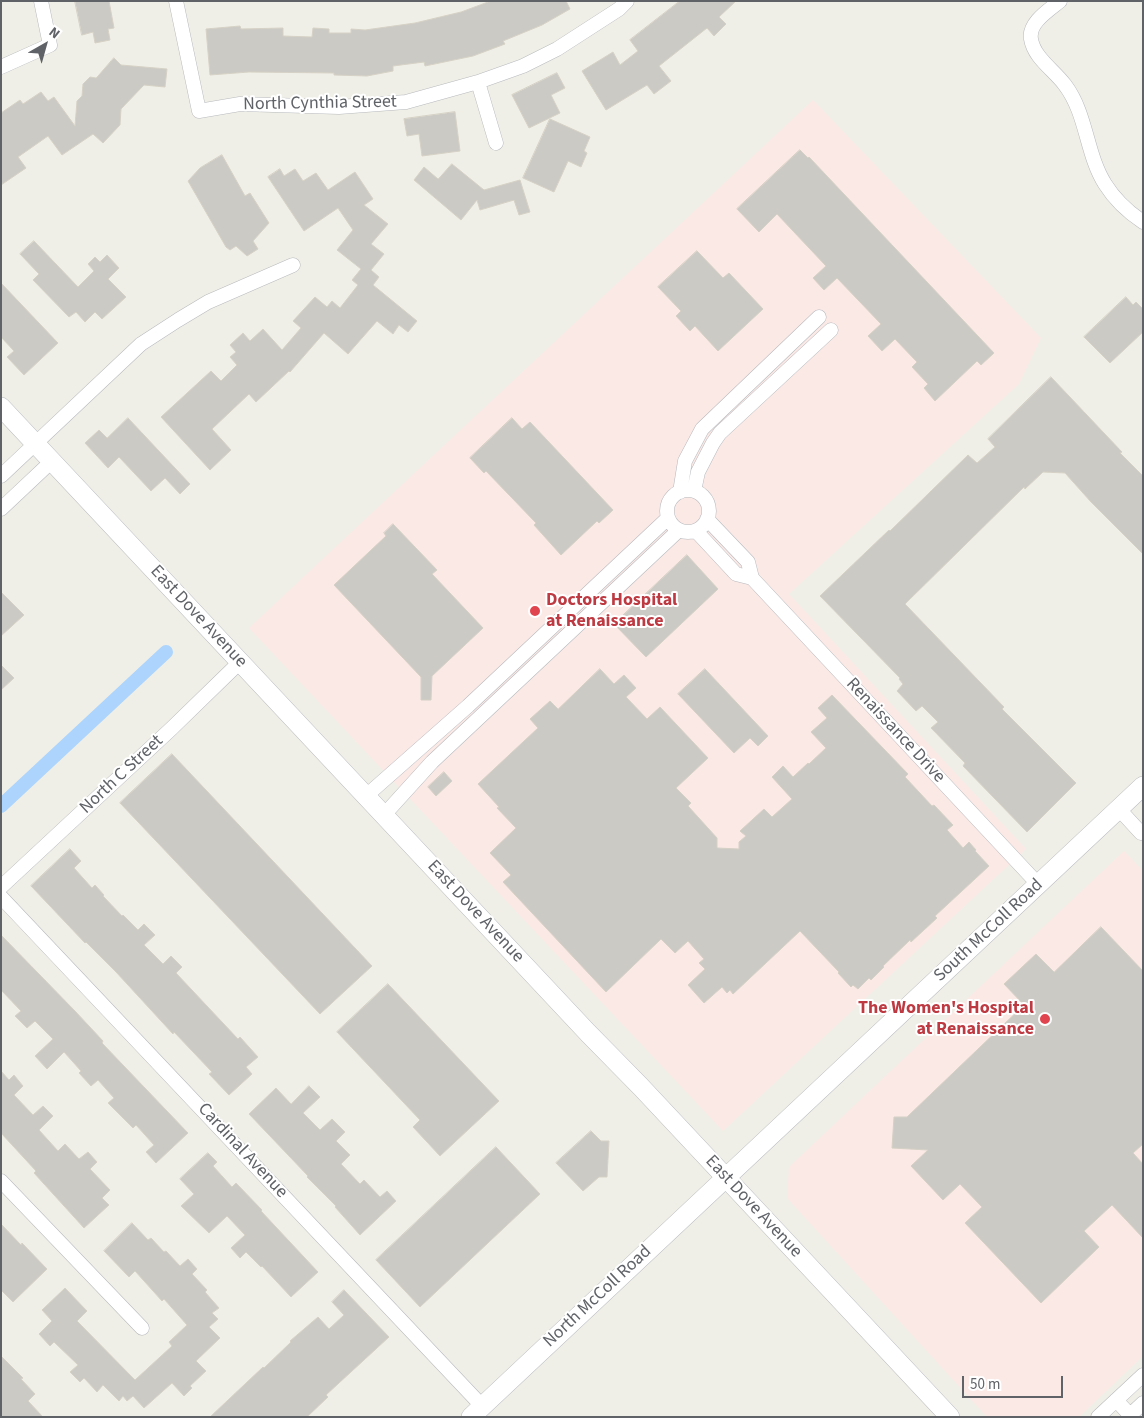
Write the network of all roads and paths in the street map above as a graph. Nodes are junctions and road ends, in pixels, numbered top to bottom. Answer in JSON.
{"nodes":[{"id":1,"x":41,"y":1,"type":"edge"},
{"id":2,"x":176,"y":1,"type":"edge"},
{"id":3,"x":1060,"y":1,"type":"edge"},
{"id":4,"x":619,"y":4,"type":"edge"},
{"id":5,"x":1,"y":68,"type":"edge"},
{"id":6,"x":478,"y":82,"type":"junction"},
{"id":7,"x":496,"y":143,"type":"dead end"},
{"id":8,"x":1143,"y":222,"type":"edge"},
{"id":9,"x":293,"y":265,"type":"dead end"},
{"id":10,"x":819,"y":317,"type":"dead end"},
{"id":11,"x":831,"y":330,"type":"dead end"},
{"id":12,"x":791,"y":344,"type":"junction"},
{"id":13,"x":802,"y":356,"type":"junction"},
{"id":14,"x":1,"y":407,"type":"edge"},
{"id":15,"x":709,"y":421,"type":"junction"},
{"id":16,"x":720,"y":433,"type":"junction"},
{"id":17,"x":36,"y":444,"type":"junction"},
{"id":18,"x":52,"y":461,"type":"junction"},
{"id":19,"x":684,"y":468,"type":"junction"},
{"id":20,"x":698,"y":472,"type":"junction"},
{"id":21,"x":1,"y":476,"type":"edge"},
{"id":22,"x":694,"y":491,"type":"junction"},
{"id":23,"x":680,"y":492,"type":"junction"},
{"id":24,"x":1,"y":509,"type":"edge"},
{"id":25,"x":668,"y":518,"type":"junction"},
{"id":26,"x":708,"y":519,"type":"junction"},
{"id":27,"x":679,"y":530,"type":"junction"},
{"id":28,"x":696,"y":531,"type":"junction"},
{"id":29,"x":612,"y":572,"type":"junction"},
{"id":30,"x":752,"y":578,"type":"junction"},
{"id":31,"x":623,"y":584,"type":"junction"},
{"id":32,"x":577,"y":604,"type":"junction"},
{"id":33,"x":589,"y":616,"type":"junction"},
{"id":34,"x":554,"y":626,"type":"junction"},
{"id":35,"x":565,"y":638,"type":"junction"},
{"id":36,"x":241,"y":662,"type":"junction"},
{"id":37,"x":495,"y":681,"type":"junction"},
{"id":38,"x":507,"y":693,"type":"junction"},
{"id":39,"x":468,"y":706,"type":"junction"},
{"id":40,"x":480,"y":718,"type":"junction"},
{"id":41,"x":431,"y":739,"type":"junction"},
{"id":42,"x":444,"y":752,"type":"junction"},
{"id":43,"x":1143,"y":786,"type":"edge"},
{"id":44,"x":366,"y":796,"type":"junction"},
{"id":45,"x":1118,"y":808,"type":"junction"},
{"id":46,"x":384,"y":815,"type":"junction"},
{"id":47,"x":1142,"y":835,"type":"edge"},
{"id":48,"x":1038,"y":884,"type":"junction"},
{"id":49,"x":1,"y":887,"type":"edge"},
{"id":50,"x":1,"y":897,"type":"edge"},
{"id":51,"x":725,"y":1178,"type":"junction"},
{"id":52,"x":1,"y":1180,"type":"edge"},
{"id":53,"x":142,"y":1328,"type":"dead end"},
{"id":54,"x":1143,"y":1375,"type":"edge"},
{"id":55,"x":1116,"y":1400,"type":"junction"},
{"id":56,"x":1143,"y":1403,"type":"edge"},
{"id":57,"x":477,"y":1411,"type":"edge"},
{"id":58,"x":946,"y":1415,"type":"edge"},
{"id":59,"x":1129,"y":1416,"type":"edge"},
{"id":60,"x":1098,"y":1417,"type":"edge"}],
"edges":[{"from":1,"to":5,"type":"street"},
{"from":2,"to":6,"type":"street","name":"North Cynthia Street"},
{"from":3,"to":8,"type":"street"},
{"from":4,"to":6,"type":"street","name":"North Cynthia Street"},
{"from":6,"to":7,"type":"street"},
{"from":9,"to":17,"type":"street"},
{"from":10,"to":12,"type":"street"},
{"from":11,"to":13,"type":"street"},
{"from":12,"to":13,"type":"street"},
{"from":12,"to":15,"type":"street"},
{"from":13,"to":16,"type":"street"},
{"from":14,"to":17,"type":"main road","name":"East Dove Avenue"},
{"from":15,"to":16,"type":"street"},
{"from":15,"to":19,"type":"street"},
{"from":16,"to":20,"type":"street"},
{"from":17,"to":18,"type":"main road","name":"East Dove Avenue"},
{"from":17,"to":21,"type":"street"},
{"from":18,"to":24,"type":"street"},
{"from":18,"to":36,"type":"main road","name":"East Dove Avenue"},
{"from":19,"to":20,"type":"street"},
{"from":19,"to":23,"type":"street"},
{"from":20,"to":22,"type":"street"},
{"from":22,"to":23,"type":"street"},
{"from":22,"to":26,"type":"street"},
{"from":23,"to":25,"type":"street"},
{"from":25,"to":27,"type":"street"},
{"from":25,"to":29,"type":"street"},
{"from":26,"to":28,"type":"street"},
{"from":26,"to":30,"type":"street","name":"Renaissance Drive"},
{"from":27,"to":28,"type":"street"},
{"from":27,"to":31,"type":"street"},
{"from":28,"to":30,"type":"street","name":"Renaissance Drive"},
{"from":29,"to":31,"type":"street"},
{"from":29,"to":32,"type":"street"},
{"from":30,"to":48,"type":"street","name":"Renaissance Drive"},
{"from":31,"to":33,"type":"street"},
{"from":32,"to":33,"type":"street"},
{"from":32,"to":34,"type":"street"},
{"from":33,"to":35,"type":"street"},
{"from":34,"to":35,"type":"street"},
{"from":34,"to":37,"type":"street"},
{"from":35,"to":38,"type":"street"},
{"from":36,"to":44,"type":"main road","name":"East Dove Avenue"},
{"from":36,"to":49,"type":"street","name":"North C Street"},
{"from":37,"to":38,"type":"street"},
{"from":37,"to":39,"type":"street"},
{"from":38,"to":40,"type":"street"},
{"from":39,"to":40,"type":"street"},
{"from":39,"to":41,"type":"street"},
{"from":40,"to":42,"type":"street"},
{"from":41,"to":42,"type":"street"},
{"from":41,"to":44,"type":"street"},
{"from":42,"to":46,"type":"street"},
{"from":43,"to":45,"type":"main road","name":"South McColl Road"},
{"from":44,"to":46,"type":"main road","name":"East Dove Avenue"},
{"from":45,"to":47,"type":"street"},
{"from":45,"to":48,"type":"main road","name":"South McColl Road"},
{"from":46,"to":51,"type":"main road","name":"East Dove Avenue"},
{"from":48,"to":51,"type":"main road","name":"South McColl Road"},
{"from":50,"to":57,"type":"street","name":"Cardinal Avenue"},
{"from":51,"to":57,"type":"main road","name":"North McColl Road"},
{"from":51,"to":58,"type":"main road","name":"East Dove Avenue"},
{"from":52,"to":53,"type":"street"},
{"from":54,"to":55,"type":"street"},
{"from":55,"to":59,"type":"street"},
{"from":55,"to":60,"type":"street"},
{"from":56,"to":59,"type":"street"}]}
